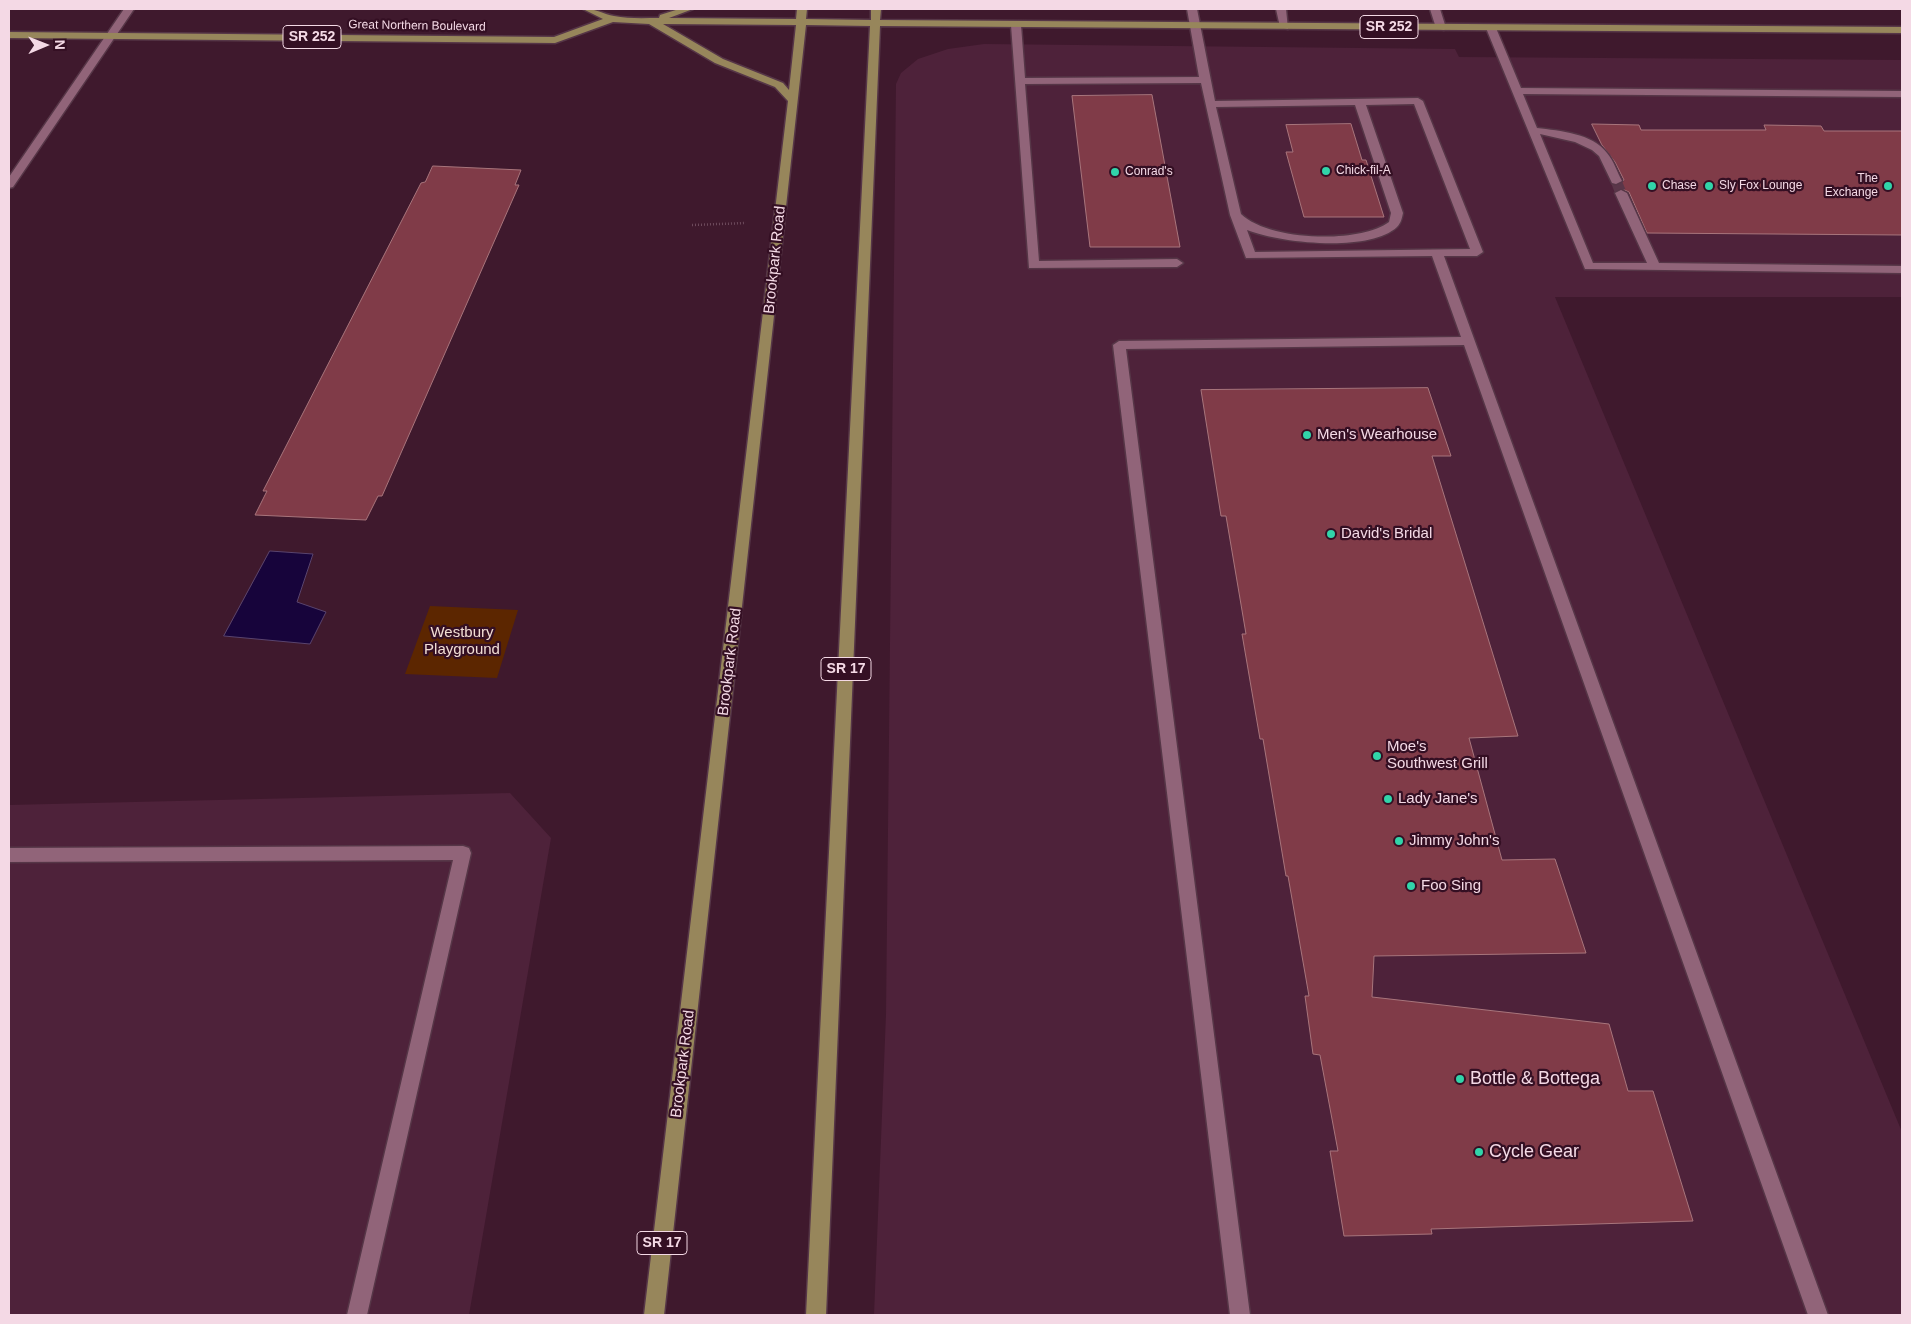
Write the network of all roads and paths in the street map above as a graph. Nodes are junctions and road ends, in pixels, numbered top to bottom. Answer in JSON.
{"nodes":[{"id":1,"x":129,"y":9,"type":"edge"},
{"id":2,"x":588,"y":9,"type":"edge"},
{"id":3,"x":688,"y":9,"type":"edge"},
{"id":4,"x":1192,"y":9,"type":"edge"},
{"id":5,"x":1281,"y":9,"type":"edge"},
{"id":6,"x":1435,"y":9,"type":"edge"},
{"id":7,"x":802,"y":15,"type":"edge"},
{"id":8,"x":876,"y":16,"type":"edge"},
{"id":9,"x":612,"y":19,"type":"junction"},
{"id":10,"x":652,"y":21,"type":"junction"},
{"id":11,"x":1016,"y":25,"type":"junction"},
{"id":12,"x":1195,"y":26,"type":"junction"},
{"id":13,"x":1285,"y":27,"type":"junction"},
{"id":14,"x":1441,"y":28,"type":"junction"},
{"id":15,"x":1491,"y":28,"type":"junction"},
{"id":16,"x":1902,"y":30,"type":"edge"},
{"id":17,"x":9,"y":35,"type":"edge"},
{"id":18,"x":110,"y":35,"type":"junction"},
{"id":19,"x":1205,"y":80,"type":"junction"},
{"id":20,"x":1020,"y":81,"type":"junction"},
{"id":21,"x":1516,"y":91,"type":"junction"},
{"id":22,"x":1902,"y":94,"type":"edge"},
{"id":23,"x":793,"y":100,"type":"junction"},
{"id":24,"x":1358,"y":101,"type":"junction"},
{"id":25,"x":1210,"y":104,"type":"junction"},
{"id":26,"x":1532,"y":130,"type":"junction"},
{"id":27,"x":1616,"y":181,"type":"tunnel mouth"},
{"id":28,"x":9,"y":185,"type":"edge"},
{"id":29,"x":1621,"y":193,"type":"tunnel mouth"},
{"id":30,"x":1236,"y":215,"type":"junction"},
{"id":31,"x":780,"y":222,"type":"junction"},
{"id":32,"x":692,"y":225,"type":"dead end"},
{"id":33,"x":1437,"y":253,"type":"junction"},
{"id":34,"x":1178,"y":263,"type":"dead end"},
{"id":35,"x":1655,"y":267,"type":"junction"},
{"id":36,"x":1902,"y":270,"type":"edge"},
{"id":37,"x":1470,"y":341,"type":"junction"},
{"id":38,"x":9,"y":855,"type":"edge"},
{"id":39,"x":357,"y":1315,"type":"edge"},
{"id":40,"x":654,"y":1315,"type":"edge"},
{"id":41,"x":816,"y":1315,"type":"edge"},
{"id":42,"x":1240,"y":1315,"type":"edge"},
{"id":43,"x":1818,"y":1315,"type":"edge"}],
"edges":[{"from":1,"to":18,"type":"street"},
{"from":2,"to":9,"type":"main road","name":"Great Northern Boulevard","number":"SR 252"},
{"from":3,"to":10,"type":"main road"},
{"from":4,"to":12,"type":"street"},
{"from":5,"to":13,"type":"street"},
{"from":6,"to":14,"type":"street"},
{"from":7,"to":8,"type":"main road","name":"Great Northern Boulevard","number":"SR 252"},
{"from":7,"to":10,"type":"main road","name":"Great Northern Boulevard","number":"SR 252"},
{"from":7,"to":23,"type":"main road","name":"Brookpark Road","number":"SR 17"},
{"from":8,"to":11,"type":"main road","name":"Great Northern Boulevard","number":"SR 252"},
{"from":8,"to":41,"type":"main road","number":"SR 17"},
{"from":9,"to":10,"type":"main road","name":"Great Northern Boulevard","number":"SR 252"},
{"from":9,"to":18,"type":"main road","name":"Great Northern Boulevard","number":"SR 252"},
{"from":10,"to":23,"type":"main road"},
{"from":11,"to":12,"type":"main road","name":"Great Northern Boulevard","number":"SR 252"},
{"from":11,"to":20,"type":"street"},
{"from":12,"to":13,"type":"main road","name":"Great Northern Boulevard","number":"SR 252"},
{"from":12,"to":19,"type":"street"},
{"from":13,"to":14,"type":"main road","name":"Great Northern Boulevard","number":"SR 252"},
{"from":14,"to":15,"type":"main road","name":"Great Northern Boulevard","number":"SR 252"},
{"from":15,"to":16,"type":"main road","name":"Great Northern Boulevard","number":"SR 252"},
{"from":15,"to":21,"type":"street"},
{"from":17,"to":18,"type":"main road","name":"Great Northern Boulevard","number":"SR 252"},
{"from":18,"to":28,"type":"street"},
{"from":19,"to":20,"type":"street"},
{"from":19,"to":25,"type":"street"},
{"from":20,"to":34,"type":"street"},
{"from":21,"to":22,"type":"street"},
{"from":21,"to":26,"type":"street"},
{"from":23,"to":31,"type":"main road","name":"Brookpark Road","number":"SR 17"},
{"from":24,"to":25,"type":"street"},
{"from":24,"to":30,"type":"street"},
{"from":24,"to":33,"type":"street"},
{"from":25,"to":30,"type":"street"},
{"from":26,"to":27,"type":"street"},
{"from":26,"to":35,"type":"street"},
{"from":29,"to":35,"type":"street"},
{"from":30,"to":33,"type":"street"},
{"from":31,"to":32,"type":"path"},
{"from":31,"to":40,"type":"main road","name":"Brookpark Road","number":"SR 17"},
{"from":33,"to":37,"type":"street"},
{"from":35,"to":36,"type":"street"},
{"from":37,"to":42,"type":"street"},
{"from":37,"to":43,"type":"street"},
{"from":38,"to":39,"type":"street"}]}
